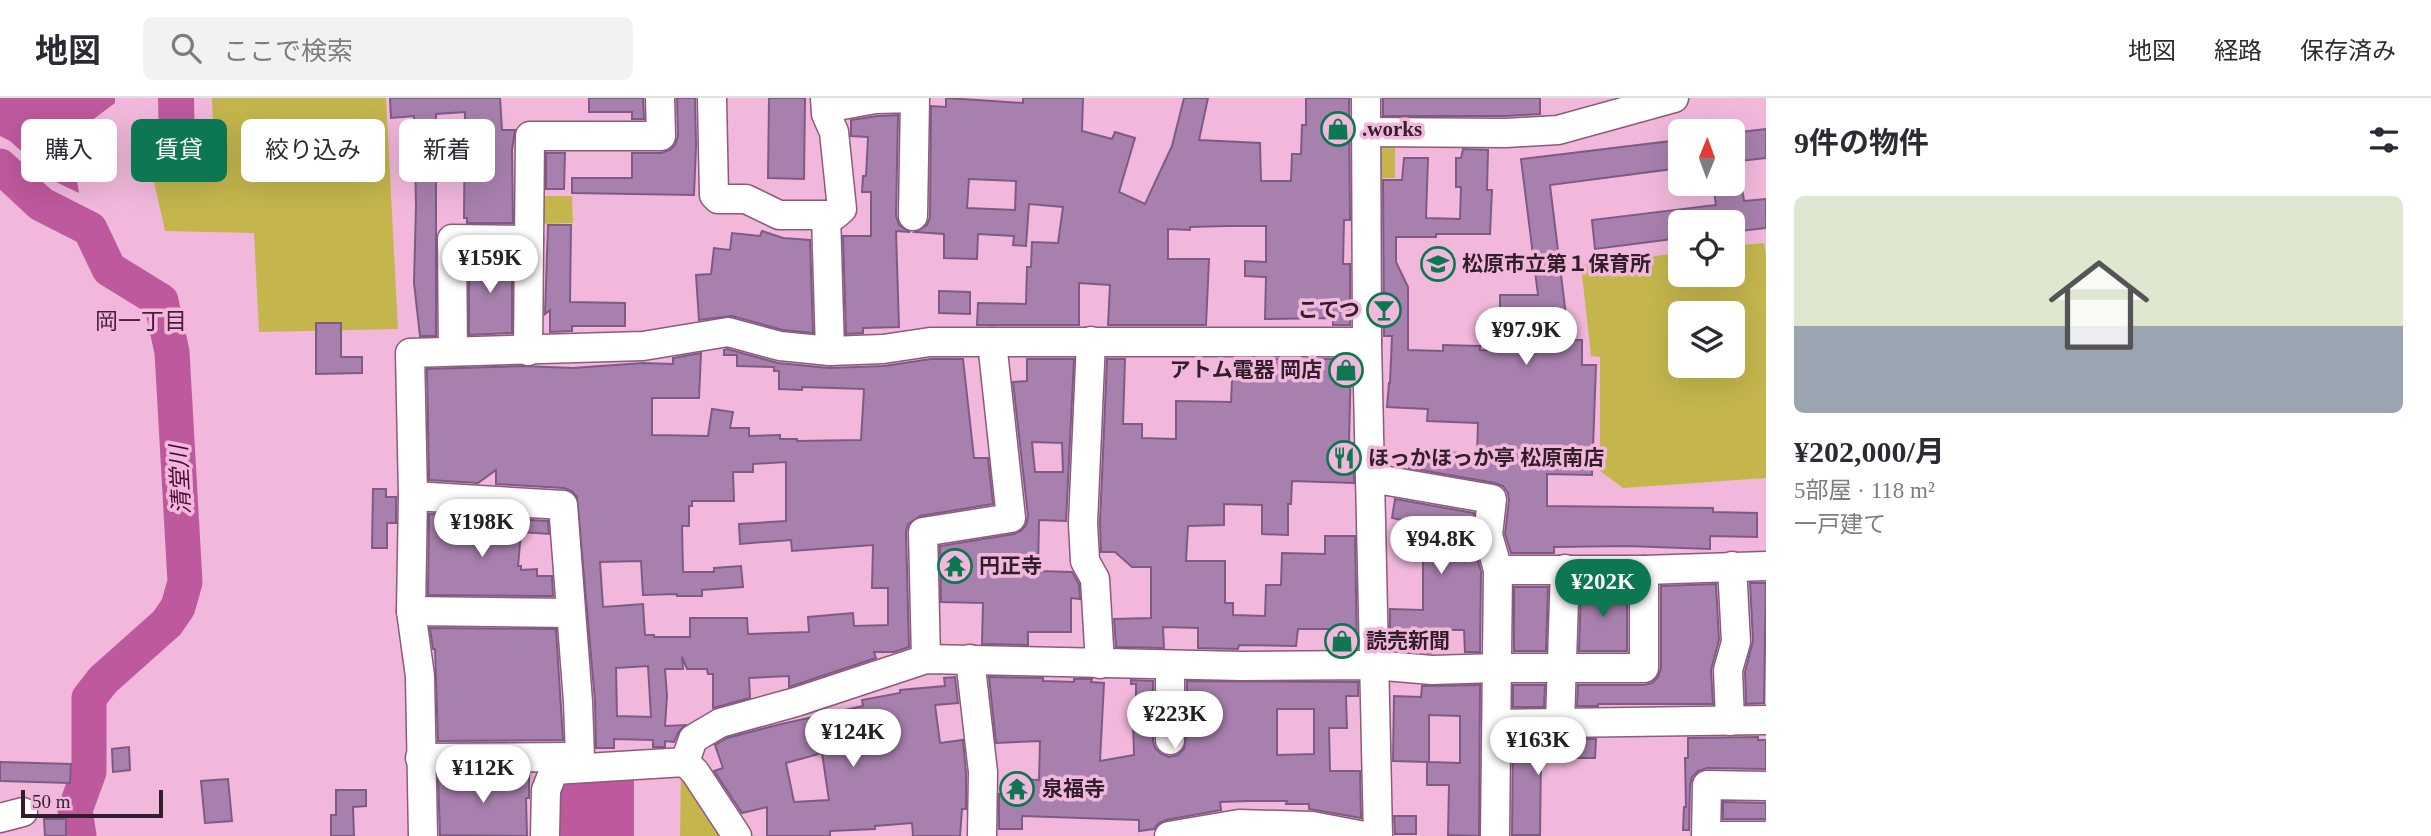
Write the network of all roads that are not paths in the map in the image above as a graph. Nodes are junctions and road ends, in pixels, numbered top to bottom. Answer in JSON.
{"nodes":[{"id":1,"x":660,"y":98,"type":"edge"},
{"id":2,"x":712,"y":98,"type":"edge"},
{"id":3,"x":1366,"y":98,"type":"edge"},
{"id":4,"x":1674,"y":98,"type":"edge"},
{"id":5,"x":826,"y":103,"type":"edge"},
{"id":6,"x":1366,"y":132,"type":"junction"},
{"id":7,"x":826,"y":215,"type":"junction"},
{"id":8,"x":913,"y":216,"type":"dead end"},
{"id":9,"x":529,"y":240,"type":"junction"},
{"id":10,"x":1091,"y":341,"type":"junction"},
{"id":11,"x":992,"y":342,"type":"junction"},
{"id":12,"x":1367,"y":342,"type":"junction"},
{"id":13,"x":453,"y":351,"type":"junction"},
{"id":14,"x":528,"y":351,"type":"junction"},
{"id":15,"x":830,"y":351,"type":"junction"},
{"id":16,"x":1371,"y":478,"type":"junction"},
{"id":17,"x":413,"y":496,"type":"junction"},
{"id":18,"x":1732,"y":566,"type":"junction"},
{"id":19,"x":1766,"y":566,"type":"edge"},
{"id":20,"x":1498,"y":569,"type":"junction"},
{"id":21,"x":1565,"y":569,"type":"junction"},
{"id":22,"x":1644,"y":570,"type":"junction"},
{"id":23,"x":411,"y":611,"type":"junction"},
{"id":24,"x":571,"y":613,"type":"junction"},
{"id":25,"x":926,"y":659,"type":"junction"},
{"id":26,"x":970,"y":659,"type":"junction"},
{"id":27,"x":1100,"y":664,"type":"junction"},
{"id":28,"x":1373,"y":664,"type":"junction"},
{"id":29,"x":1170,"y":665,"type":"junction"},
{"id":30,"x":1497,"y":668,"type":"junction"},
{"id":31,"x":1562,"y":669,"type":"junction"},
{"id":32,"x":1766,"y":720,"type":"edge"},
{"id":33,"x":1730,"y":721,"type":"junction"},
{"id":34,"x":1560,"y":723,"type":"junction"},
{"id":35,"x":1497,"y":724,"type":"junction"},
{"id":36,"x":1170,"y":740,"type":"dead end"},
{"id":37,"x":580,"y":757,"type":"junction"},
{"id":38,"x":420,"y":758,"type":"junction"},
{"id":39,"x":685,"y":762,"type":"junction"},
{"id":40,"x":632,"y":764,"type":"junction"},
{"id":41,"x":1766,"y":786,"type":"edge"},
{"id":42,"x":1495,"y":835,"type":"edge"},
{"id":43,"x":423,"y":836,"type":"edge"},
{"id":44,"x":545,"y":836,"type":"edge"},
{"id":45,"x":737,"y":836,"type":"edge"},
{"id":46,"x":982,"y":836,"type":"edge"},
{"id":47,"x":1168,"y":836,"type":"edge"},
{"id":48,"x":1364,"y":836,"type":"edge"},
{"id":49,"x":1378,"y":836,"type":"edge"},
{"id":50,"x":1766,"y":836,"type":"edge"}],
"edges":[{"from":1,"to":9,"type":"street"},
{"from":2,"to":7,"type":"street"},
{"from":3,"to":6,"type":"street"},
{"from":4,"to":6,"type":"street"},
{"from":5,"to":7,"type":"street"},
{"from":5,"to":8,"type":"street"},
{"from":6,"to":12,"type":"street"},
{"from":7,"to":15,"type":"street"},
{"from":9,"to":13,"type":"street"},
{"from":9,"to":14,"type":"street"},
{"from":10,"to":11,"type":"street"},
{"from":10,"to":12,"type":"street"},
{"from":10,"to":27,"type":"street"},
{"from":11,"to":15,"type":"street"},
{"from":11,"to":25,"type":"street"},
{"from":12,"to":16,"type":"street"},
{"from":13,"to":14,"type":"street"},
{"from":13,"to":17,"type":"street"},
{"from":14,"to":15,"type":"street"},
{"from":16,"to":20,"type":"street"},
{"from":16,"to":28,"type":"street"},
{"from":17,"to":23,"type":"street"},
{"from":17,"to":24,"type":"street"},
{"from":18,"to":19,"type":"street"},
{"from":18,"to":22,"type":"street"},
{"from":18,"to":33,"type":"street"},
{"from":20,"to":21,"type":"street"},
{"from":20,"to":30,"type":"street"},
{"from":21,"to":22,"type":"street"},
{"from":21,"to":31,"type":"street"},
{"from":22,"to":31,"type":"street"},
{"from":23,"to":24,"type":"street"},
{"from":23,"to":38,"type":"street"},
{"from":24,"to":37,"type":"street"},
{"from":25,"to":26,"type":"street"},
{"from":25,"to":39,"type":"street"},
{"from":26,"to":27,"type":"street"},
{"from":26,"to":46,"type":"street"},
{"from":27,"to":29,"type":"street"},
{"from":28,"to":29,"type":"street"},
{"from":28,"to":30,"type":"street"},
{"from":28,"to":49,"type":"street"},
{"from":29,"to":36,"type":"street"},
{"from":30,"to":31,"type":"street"},
{"from":30,"to":35,"type":"street"},
{"from":31,"to":34,"type":"street"},
{"from":32,"to":33,"type":"street"},
{"from":33,"to":34,"type":"street"},
{"from":34,"to":35,"type":"street"},
{"from":35,"to":42,"type":"street"},
{"from":37,"to":38,"type":"street"},
{"from":37,"to":40,"type":"street"},
{"from":38,"to":43,"type":"street"},
{"from":39,"to":40,"type":"street"},
{"from":39,"to":45,"type":"street"},
{"from":40,"to":44,"type":"street"},
{"from":41,"to":50,"type":"street"},
{"from":47,"to":48,"type":"street"}]}
